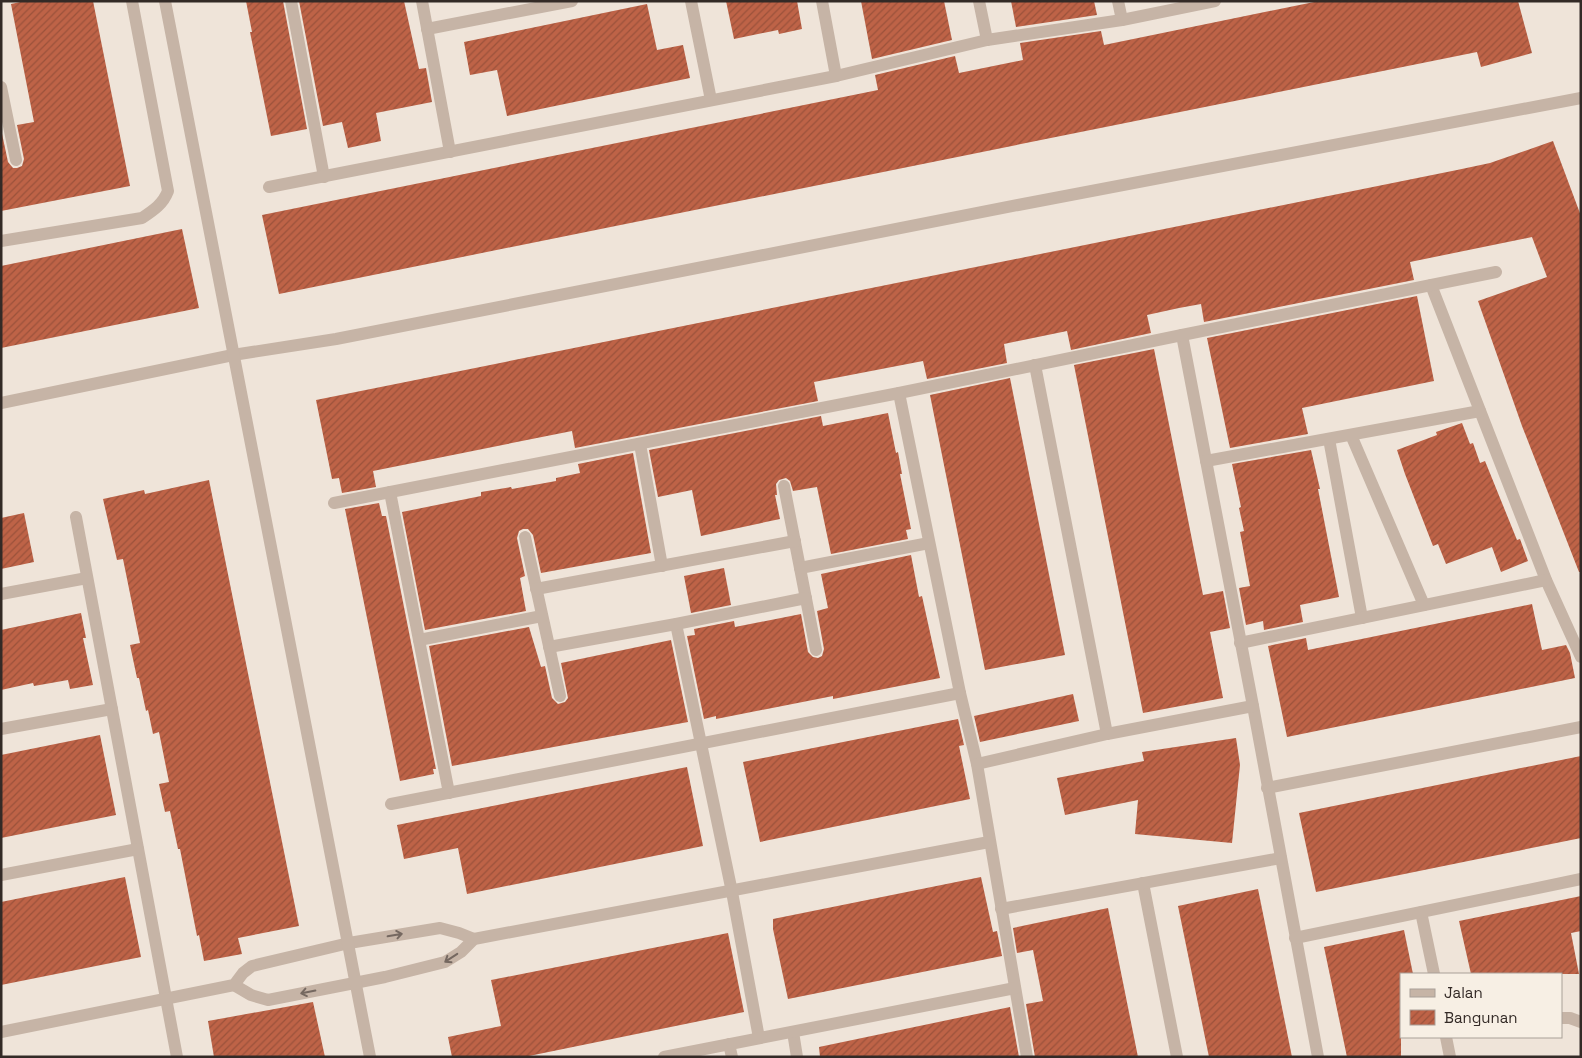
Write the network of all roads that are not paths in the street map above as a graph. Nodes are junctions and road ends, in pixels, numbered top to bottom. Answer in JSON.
{"nodes":[{"id":1,"x":132,"y":1,"type":"edge"},
{"id":2,"x":165,"y":1,"type":"edge"},
{"id":3,"x":290,"y":1,"type":"edge"},
{"id":4,"x":422,"y":1,"type":"edge"},
{"id":5,"x":572,"y":1,"type":"edge"},
{"id":6,"x":691,"y":1,"type":"edge"},
{"id":7,"x":822,"y":1,"type":"edge"},
{"id":8,"x":978,"y":1,"type":"edge"},
{"id":9,"x":1118,"y":1,"type":"edge"},
{"id":10,"x":1215,"y":1,"type":"edge"},
{"id":11,"x":1122,"y":20,"type":"junction"},
{"id":12,"x":427,"y":30,"type":"junction"},
{"id":13,"x":987,"y":40,"type":"junction"},
{"id":14,"x":836,"y":76,"type":"junction"},
{"id":15,"x":1,"y":86,"type":"edge"},
{"id":16,"x":1581,"y":98,"type":"edge"},
{"id":17,"x":711,"y":100,"type":"junction"},
{"id":18,"x":3,"y":109,"type":"edge"},
{"id":19,"x":450,"y":152,"type":"junction"},
{"id":20,"x":16,"y":160,"type":"dead end"},
{"id":21,"x":324,"y":177,"type":"junction"},
{"id":22,"x":269,"y":187,"type":"dead end"},
{"id":23,"x":1,"y":241,"type":"edge"},
{"id":24,"x":1496,"y":272,"type":"dead end"},
{"id":25,"x":1431,"y":285,"type":"junction"},
{"id":26,"x":1182,"y":335,"type":"junction"},
{"id":27,"x":233,"y":355,"type":"junction"},
{"id":28,"x":1035,"y":365,"type":"junction"},
{"id":29,"x":900,"y":393,"type":"junction"},
{"id":30,"x":1,"y":403,"type":"edge"},
{"id":31,"x":1480,"y":411,"type":"junction"},
{"id":32,"x":1351,"y":435,"type":"junction"},
{"id":33,"x":1329,"y":439,"type":"junction"},
{"id":34,"x":640,"y":444,"type":"junction"},
{"id":35,"x":1206,"y":462,"type":"junction"},
{"id":36,"x":784,"y":486,"type":"dead end"},
{"id":37,"x":390,"y":492,"type":"junction"},
{"id":38,"x":334,"y":503,"type":"dead end"},
{"id":39,"x":76,"y":517,"type":"dead end"},
{"id":40,"x":525,"y":537,"type":"dead end"},
{"id":41,"x":795,"y":541,"type":"junction"},
{"id":42,"x":930,"y":543,"type":"junction"},
{"id":43,"x":662,"y":566,"type":"junction"},
{"id":44,"x":800,"y":568,"type":"junction"},
{"id":45,"x":87,"y":578,"type":"junction"},
{"id":46,"x":1546,"y":580,"type":"junction"},
{"id":47,"x":536,"y":589,"type":"junction"},
{"id":48,"x":1,"y":594,"type":"edge"},
{"id":49,"x":806,"y":598,"type":"junction"},
{"id":50,"x":1424,"y":605,"type":"junction"},
{"id":51,"x":542,"y":616,"type":"junction"},
{"id":52,"x":1362,"y":618,"type":"junction"},
{"id":53,"x":676,"y":624,"type":"junction"},
{"id":54,"x":419,"y":640,"type":"junction"},
{"id":55,"x":1240,"y":643,"type":"junction"},
{"id":56,"x":548,"y":646,"type":"junction"},
{"id":57,"x":816,"y":650,"type":"dead end"},
{"id":58,"x":1581,"y":657,"type":"edge"},
{"id":59,"x":960,"y":693,"type":"junction"},
{"id":60,"x":560,"y":696,"type":"dead end"},
{"id":61,"x":1253,"y":706,"type":"junction"},
{"id":62,"x":112,"y":708,"type":"junction"},
{"id":63,"x":1581,"y":727,"type":"edge"},
{"id":64,"x":1,"y":729,"type":"edge"},
{"id":65,"x":1107,"y":734,"type":"junction"},
{"id":66,"x":703,"y":744,"type":"junction"},
{"id":67,"x":977,"y":764,"type":"junction"},
{"id":68,"x":1267,"y":788,"type":"junction"},
{"id":69,"x":449,"y":793,"type":"junction"},
{"id":70,"x":391,"y":804,"type":"dead end"},
{"id":71,"x":989,"y":842,"type":"junction"},
{"id":72,"x":138,"y":849,"type":"junction"},
{"id":73,"x":1280,"y":858,"type":"junction"},
{"id":74,"x":1,"y":875,"type":"edge"},
{"id":75,"x":1581,"y":879,"type":"edge"},
{"id":76,"x":1143,"y":883,"type":"junction"},
{"id":77,"x":732,"y":892,"type":"junction"},
{"id":78,"x":1001,"y":909,"type":"junction"},
{"id":79,"x":1421,"y":912,"type":"junction"},
{"id":80,"x":1295,"y":938,"type":"junction"},
{"id":81,"x":474,"y":939,"type":"junction"},
{"id":82,"x":348,"y":944,"type":"junction"},
{"id":83,"x":1434,"y":973,"type":"edge"},
{"id":84,"x":356,"y":983,"type":"junction"},
{"id":85,"x":234,"y":985,"type":"junction"},
{"id":86,"x":1015,"y":988,"type":"junction"},
{"id":87,"x":166,"y":1000,"type":"junction"},
{"id":88,"x":1562,"y":1018,"type":"edge"},
{"id":89,"x":1581,"y":1022,"type":"edge"},
{"id":90,"x":1,"y":1032,"type":"edge"},
{"id":91,"x":793,"y":1032,"type":"junction"},
{"id":92,"x":759,"y":1038,"type":"junction"},
{"id":93,"x":1446,"y":1038,"type":"edge"},
{"id":94,"x":730,"y":1044,"type":"junction"},
{"id":95,"x":177,"y":1057,"type":"edge"},
{"id":96,"x":370,"y":1057,"type":"edge"},
{"id":97,"x":664,"y":1057,"type":"edge"},
{"id":98,"x":732,"y":1057,"type":"edge"},
{"id":99,"x":797,"y":1057,"type":"edge"},
{"id":100,"x":1027,"y":1057,"type":"edge"},
{"id":101,"x":1177,"y":1057,"type":"edge"},
{"id":102,"x":1318,"y":1057,"type":"edge"},
{"id":103,"x":1450,"y":1057,"type":"edge"}],
"edges":[{"from":1,"to":23,"type":"street"},
{"from":2,"to":27,"type":"street"},
{"from":3,"to":21,"type":"street"},
{"from":4,"to":12,"type":"street"},
{"from":5,"to":12,"type":"street"},
{"from":6,"to":17,"type":"street"},
{"from":7,"to":14,"type":"street"},
{"from":8,"to":13,"type":"street"},
{"from":9,"to":11,"type":"street"},
{"from":10,"to":11,"type":"street"},
{"from":11,"to":13,"type":"street"},
{"from":12,"to":19,"type":"street"},
{"from":13,"to":14,"type":"street"},
{"from":14,"to":17,"type":"street"},
{"from":15,"to":18,"type":"street"},
{"from":16,"to":27,"type":"street"},
{"from":17,"to":19,"type":"street"},
{"from":18,"to":20,"type":"street"},
{"from":19,"to":21,"type":"street"},
{"from":21,"to":22,"type":"street"},
{"from":24,"to":25,"type":"street"},
{"from":25,"to":26,"type":"street"},
{"from":25,"to":31,"type":"street"},
{"from":26,"to":28,"type":"street"},
{"from":26,"to":35,"type":"street"},
{"from":27,"to":30,"type":"street"},
{"from":27,"to":82,"type":"street"},
{"from":28,"to":29,"type":"street"},
{"from":28,"to":65,"type":"street"},
{"from":29,"to":34,"type":"street"},
{"from":29,"to":42,"type":"street"},
{"from":31,"to":32,"type":"street"},
{"from":31,"to":46,"type":"street"},
{"from":32,"to":33,"type":"street"},
{"from":32,"to":50,"type":"street"},
{"from":33,"to":35,"type":"street"},
{"from":33,"to":52,"type":"street"},
{"from":34,"to":37,"type":"street"},
{"from":34,"to":43,"type":"street"},
{"from":35,"to":55,"type":"street"},
{"from":36,"to":41,"type":"street"},
{"from":37,"to":38,"type":"street"},
{"from":37,"to":54,"type":"street"},
{"from":39,"to":45,"type":"street"},
{"from":40,"to":47,"type":"street"},
{"from":41,"to":43,"type":"street"},
{"from":41,"to":44,"type":"street"},
{"from":42,"to":44,"type":"street"},
{"from":42,"to":59,"type":"street"},
{"from":43,"to":47,"type":"street"},
{"from":44,"to":49,"type":"street"},
{"from":45,"to":48,"type":"street"},
{"from":45,"to":62,"type":"street"},
{"from":46,"to":50,"type":"street"},
{"from":46,"to":58,"type":"street"},
{"from":47,"to":51,"type":"street"},
{"from":49,"to":53,"type":"street"},
{"from":49,"to":57,"type":"street"},
{"from":50,"to":52,"type":"street"},
{"from":51,"to":54,"type":"street"},
{"from":51,"to":56,"type":"street"},
{"from":52,"to":55,"type":"street"},
{"from":53,"to":56,"type":"street"},
{"from":53,"to":66,"type":"street"},
{"from":54,"to":69,"type":"street"},
{"from":55,"to":61,"type":"street"},
{"from":56,"to":60,"type":"street"},
{"from":59,"to":66,"type":"street"},
{"from":59,"to":67,"type":"street"},
{"from":61,"to":65,"type":"street"},
{"from":61,"to":68,"type":"street"},
{"from":62,"to":64,"type":"street"},
{"from":62,"to":72,"type":"street"},
{"from":63,"to":68,"type":"street"},
{"from":65,"to":67,"type":"street"},
{"from":66,"to":69,"type":"street"},
{"from":66,"to":77,"type":"street"},
{"from":67,"to":71,"type":"street"},
{"from":68,"to":73,"type":"street"},
{"from":69,"to":70,"type":"street"},
{"from":71,"to":77,"type":"street"},
{"from":71,"to":78,"type":"street"},
{"from":72,"to":74,"type":"street"},
{"from":72,"to":87,"type":"street"},
{"from":73,"to":76,"type":"street"},
{"from":73,"to":80,"type":"street"},
{"from":75,"to":79,"type":"street"},
{"from":76,"to":78,"type":"street"},
{"from":76,"to":101,"type":"street"},
{"from":77,"to":81,"type":"street"},
{"from":77,"to":92,"type":"street"},
{"from":78,"to":86,"type":"street"},
{"from":79,"to":80,"type":"street"},
{"from":79,"to":83,"type":"street"},
{"from":80,"to":102,"type":"street"},
{"from":82,"to":81,"type":"street","one_way":true},
{"from":81,"to":84,"type":"street","one_way":true},
{"from":82,"to":84,"type":"street"},
{"from":82,"to":85,"type":"street"},
{"from":84,"to":85,"type":"street","one_way":true},
{"from":84,"to":96,"type":"street"},
{"from":85,"to":87,"type":"street"},
{"from":86,"to":91,"type":"street"},
{"from":86,"to":100,"type":"street"},
{"from":87,"to":90,"type":"street"},
{"from":87,"to":95,"type":"street"},
{"from":88,"to":89,"type":"street"},
{"from":91,"to":92,"type":"street"},
{"from":91,"to":99,"type":"street"},
{"from":92,"to":94,"type":"street"},
{"from":93,"to":103,"type":"street"},
{"from":94,"to":97,"type":"street"},
{"from":94,"to":98,"type":"street"}]}
